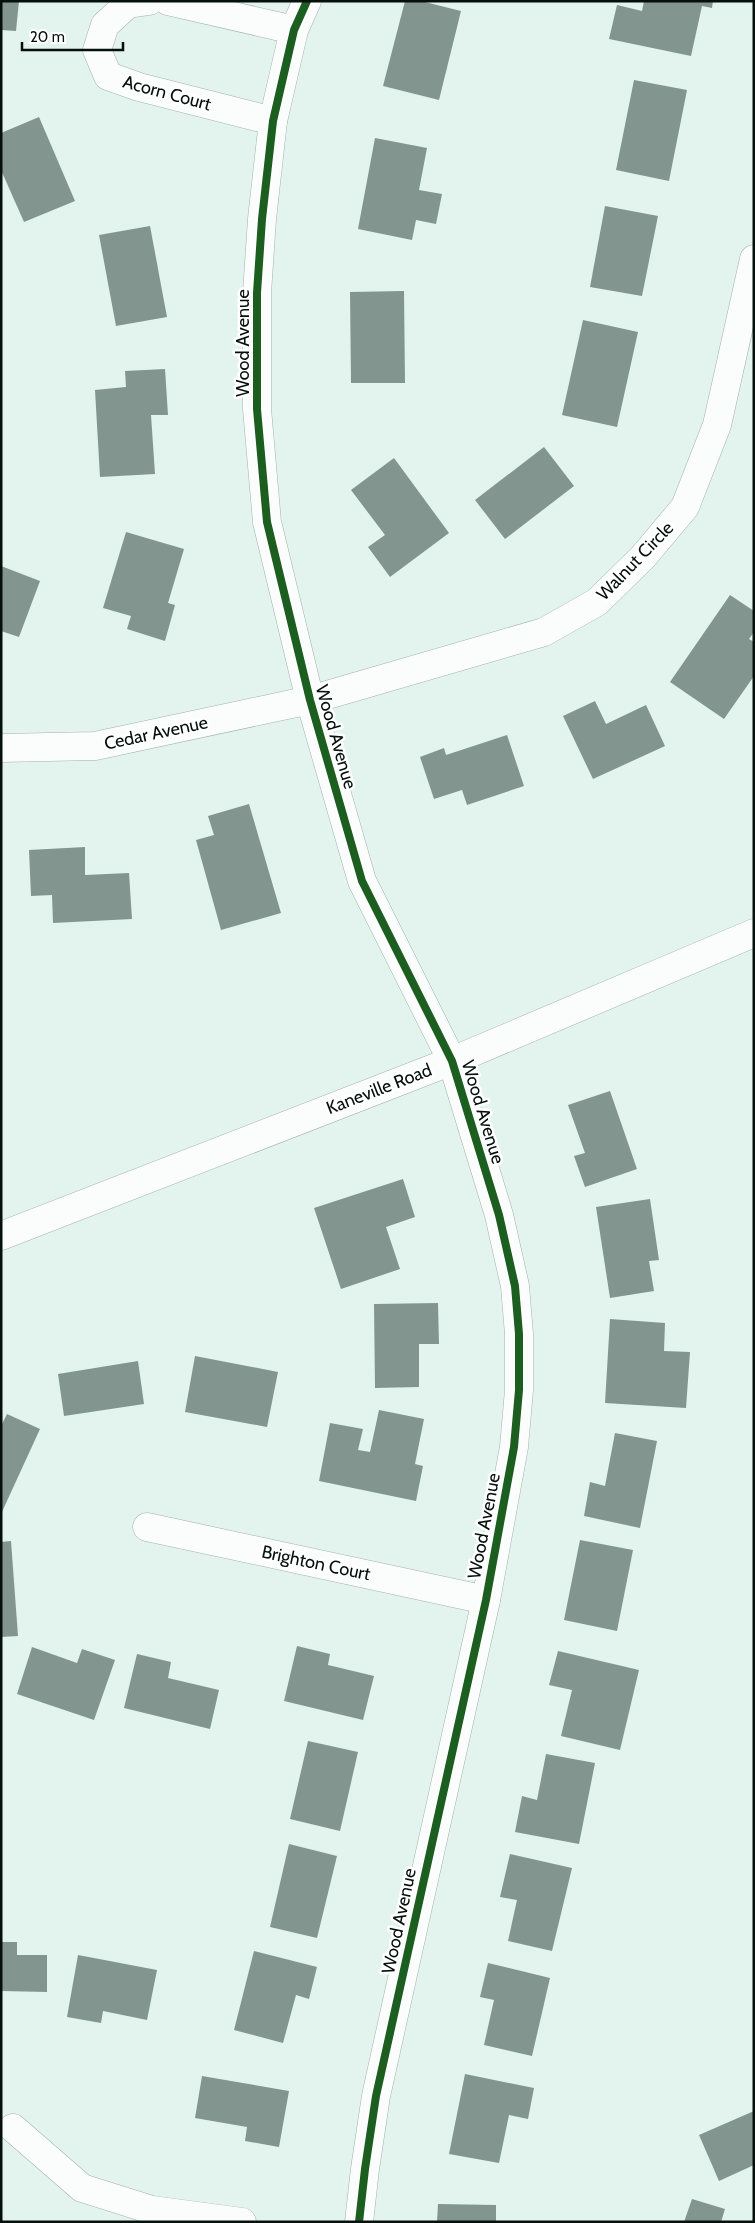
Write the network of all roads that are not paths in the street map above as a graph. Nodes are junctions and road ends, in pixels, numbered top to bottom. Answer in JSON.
{"nodes":[{"id":1,"x":149,"y":1,"type":"edge"},
{"id":2,"x":168,"y":1,"type":"edge"},
{"id":3,"x":306,"y":1,"type":"edge"},
{"id":4,"x":294,"y":30,"type":"junction"},
{"id":5,"x":272,"y":121,"type":"junction"},
{"id":6,"x":754,"y":259,"type":"edge"},
{"id":7,"x":310,"y":700,"type":"junction"},
{"id":8,"x":1,"y":748,"type":"edge"},
{"id":9,"x":754,"y":933,"type":"edge"},
{"id":10,"x":452,"y":1061,"type":"junction"},
{"id":11,"x":1,"y":1236,"type":"edge"},
{"id":12,"x":147,"y":1527,"type":"dead end"},
{"id":13,"x":486,"y":1600,"type":"junction"},
{"id":14,"x":13,"y":2128,"type":"dead end"},
{"id":15,"x":242,"y":2222,"type":"edge"},
{"id":16,"x":359,"y":2222,"type":"edge"}],
"edges":[{"from":1,"to":5,"type":"street","name":"Acorn Court"},
{"from":2,"to":4,"type":"street"},
{"from":3,"to":4,"type":"street","name":"Wood Avenue"},
{"from":4,"to":5,"type":"street","name":"Wood Avenue"},
{"from":5,"to":7,"type":"street","name":"Wood Avenue"},
{"from":6,"to":7,"type":"street","name":"Walnut Circle"},
{"from":7,"to":8,"type":"street","name":"Cedar Avenue"},
{"from":7,"to":10,"type":"street","name":"Wood Avenue"},
{"from":9,"to":10,"type":"street","name":"Kaneville Road"},
{"from":10,"to":11,"type":"street","name":"Kaneville Road"},
{"from":10,"to":13,"type":"street","name":"Wood Avenue"},
{"from":12,"to":13,"type":"street","name":"Brighton Court"},
{"from":13,"to":16,"type":"street","name":"Wood Avenue"},
{"from":14,"to":15,"type":"street"}]}
